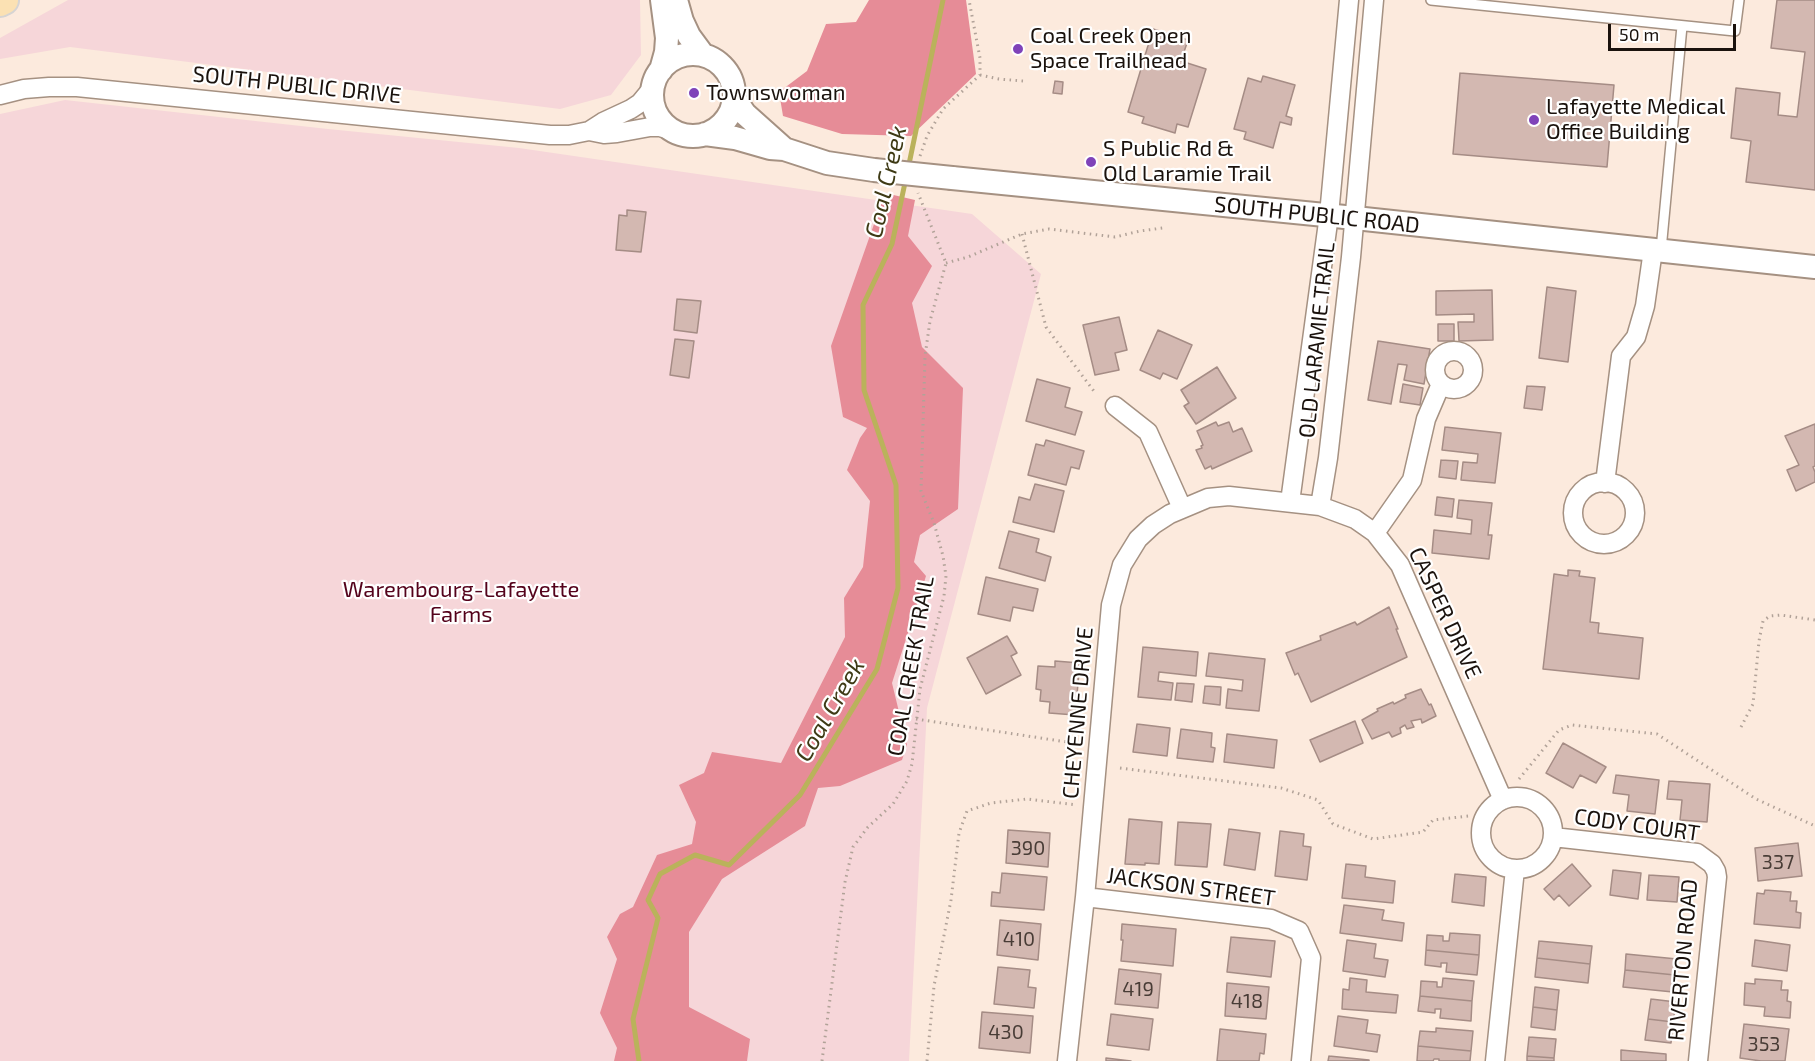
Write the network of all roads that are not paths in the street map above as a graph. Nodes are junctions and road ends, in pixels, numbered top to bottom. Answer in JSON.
{"nodes":[{"id":1,"x":662,"y":0,"type":"edge"},
{"id":2,"x":676,"y":0,"type":"edge"},
{"id":3,"x":1349,"y":0,"type":"edge"},
{"id":4,"x":1374,"y":0,"type":"edge"},
{"id":5,"x":1431,"y":0,"type":"edge"},
{"id":6,"x":1739,"y":0,"type":"edge"},
{"id":7,"x":1682,"y":26,"type":"junction"},
{"id":8,"x":703,"y":56,"type":"junction"},
{"id":9,"x":657,"y":78,"type":"junction"},
{"id":10,"x":0,"y":95,"type":"edge"},
{"id":11,"x":734,"y":98,"type":"junction"},
{"id":12,"x":589,"y":131,"type":"junction"},
{"id":13,"x":674,"y":131,"type":"junction"},
{"id":14,"x":705,"y":134,"type":"junction"},
{"id":15,"x":784,"y":149,"type":"junction"},
{"id":16,"x":1329,"y":215,"type":"junction"},
{"id":17,"x":1355,"y":218,"type":"junction"},
{"id":18,"x":1657,"y":250,"type":"junction"},
{"id":19,"x":1815,"y":267,"type":"edge"},
{"id":20,"x":1441,"y":384,"type":"dead end"},
{"id":21,"x":1115,"y":406,"type":"dead end"},
{"id":22,"x":1605,"y":483,"type":"dead end"},
{"id":23,"x":1290,"y":502,"type":"junction"},
{"id":24,"x":1320,"y":506,"type":"junction"},
{"id":25,"x":1182,"y":508,"type":"junction"},
{"id":26,"x":1375,"y":533,"type":"junction"},
{"id":27,"x":1503,"y":800,"type":"junction"},
{"id":28,"x":1553,"y":837,"type":"junction"},
{"id":29,"x":1712,"y":864,"type":"joint"},
{"id":30,"x":1515,"y":869,"type":"junction"},
{"id":31,"x":1085,"y":897,"type":"junction"},
{"id":32,"x":1067,"y":1061,"type":"edge"},
{"id":33,"x":1301,"y":1061,"type":"edge"},
{"id":34,"x":1495,"y":1061,"type":"edge"},
{"id":35,"x":1698,"y":1061,"type":"edge"}],
"edges":[{"from":1,"to":9,"type":"street"},
{"from":2,"to":8,"type":"street"},
{"from":3,"to":16,"type":"street","name":"OLD LARAMIE TRAIL"},
{"from":4,"to":17,"type":"street","name":"OLD LARAMIE TRAIL"},
{"from":5,"to":7,"type":"lane"},
{"from":6,"to":7,"type":"lane"},
{"from":7,"to":18,"type":"lane"},
{"from":8,"to":9,"type":"street"},
{"from":8,"to":11,"type":"street"},
{"from":9,"to":12,"type":"street"},
{"from":9,"to":13,"type":"street"},
{"from":10,"to":12,"type":"street","name":"SOUTH PUBLIC DRIVE"},
{"from":11,"to":14,"type":"street"},
{"from":11,"to":15,"type":"street","name":"SOUTH PUBLIC ROAD"},
{"from":12,"to":13,"type":"street"},
{"from":13,"to":14,"type":"street"},
{"from":14,"to":15,"type":"street","name":"SOUTH PUBLIC ROAD"},
{"from":15,"to":16,"type":"street","name":"SOUTH PUBLIC ROAD","bridge":true},
{"from":16,"to":17,"type":"street","name":"SOUTH PUBLIC ROAD"},
{"from":16,"to":23,"type":"street","name":"OLD LARAMIE TRAIL"},
{"from":17,"to":18,"type":"street","name":"SOUTH PUBLIC ROAD"},
{"from":17,"to":24,"type":"street","name":"OLD LARAMIE TRAIL"},
{"from":18,"to":19,"type":"street","name":"SOUTH PUBLIC ROAD"},
{"from":18,"to":22,"type":"street"},
{"from":20,"to":26,"type":"street"},
{"from":21,"to":25,"type":"street"},
{"from":23,"to":24,"type":"street","name":"CASPER DRIVE"},
{"from":23,"to":25,"type":"street","name":"CHEYENNE DRIVE"},
{"from":24,"to":26,"type":"street","name":"CASPER DRIVE"},
{"from":25,"to":31,"type":"street","name":"CHEYENNE DRIVE"},
{"from":26,"to":27,"type":"street","name":"CASPER DRIVE"},
{"from":27,"to":28,"type":"street"},
{"from":27,"to":30,"type":"street"},
{"from":28,"to":29,"type":"street","name":"CODY COURT"},
{"from":28,"to":30,"type":"street"},
{"from":29,"to":35,"type":"street","name":"RIVERTON ROAD"},
{"from":30,"to":34,"type":"street"},
{"from":31,"to":32,"type":"street","name":"CHEYENNE DRIVE"},
{"from":31,"to":33,"type":"street","name":"JACKSON STREET"}]}
